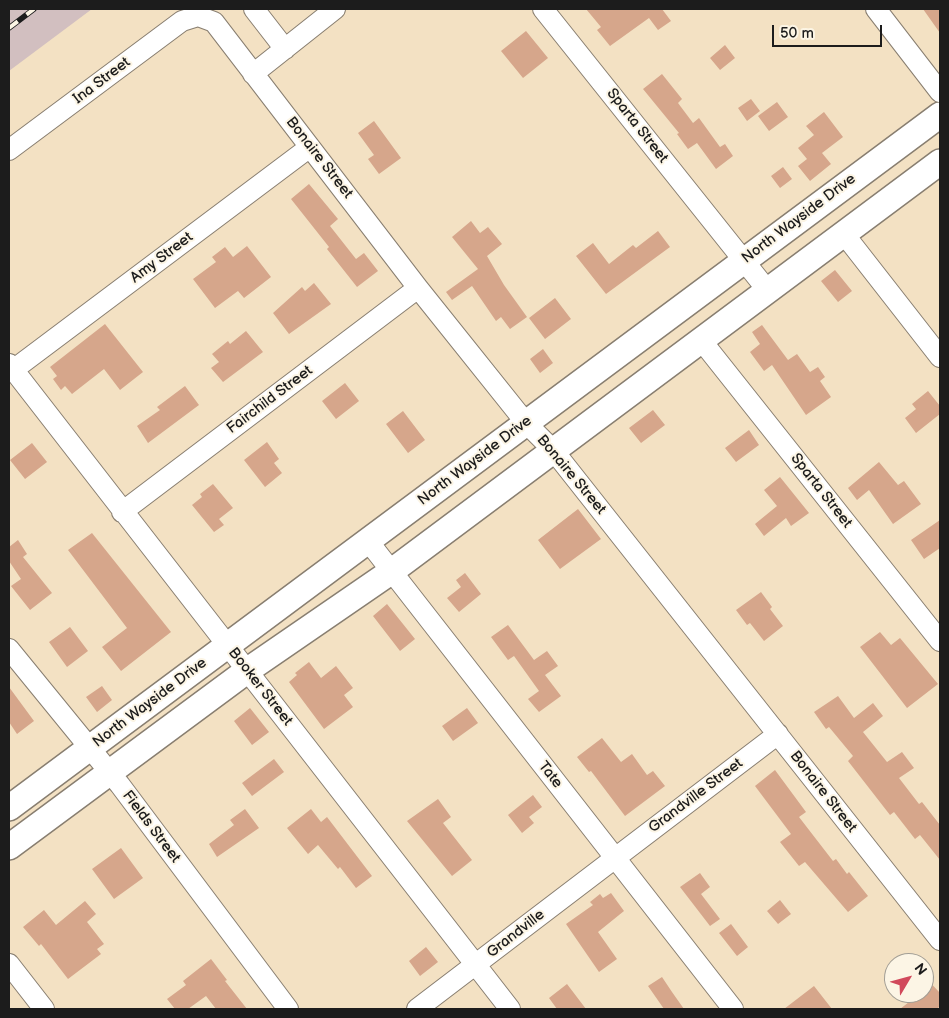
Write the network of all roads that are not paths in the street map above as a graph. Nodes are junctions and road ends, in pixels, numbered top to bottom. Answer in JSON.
{"nodes":[{"id":1,"x":254,"y":9,"type":"edge"},
{"id":2,"x":335,"y":9,"type":"edge"},
{"id":3,"x":543,"y":9,"type":"edge"},
{"id":4,"x":876,"y":9,"type":"edge"},
{"id":5,"x":200,"y":12,"type":"edge"},
{"id":6,"x":285,"y":49,"type":"junction"},
{"id":7,"x":253,"y":74,"type":"junction"},
{"id":8,"x":940,"y":92,"type":"edge"},
{"id":9,"x":940,"y":115,"type":"edge"},
{"id":10,"x":310,"y":147,"type":"junction"},
{"id":11,"x":9,"y":150,"type":"edge"},
{"id":12,"x":940,"y":162,"type":"edge"},
{"id":13,"x":844,"y":234,"type":"junction"},
{"id":14,"x":743,"y":261,"type":"junction"},
{"id":15,"x":418,"y":288,"type":"junction"},
{"id":16,"x":768,"y":290,"type":"junction"},
{"id":17,"x":702,"y":340,"type":"junction"},
{"id":18,"x":940,"y":357,"type":"edge"},
{"id":19,"x":11,"y":367,"type":"edge"},
{"id":20,"x":526,"y":423,"type":"junction"},
{"id":21,"x":552,"y":450,"type":"junction"},
{"id":22,"x":122,"y":512,"type":"junction"},
{"id":23,"x":368,"y":541,"type":"junction"},
{"id":24,"x":392,"y":571,"type":"junction"},
{"id":25,"x":940,"y":641,"type":"edge"},
{"id":26,"x":227,"y":645,"type":"junction"},
{"id":27,"x":9,"y":649,"type":"edge"},
{"id":28,"x":248,"y":670,"type":"junction"},
{"id":29,"x":778,"y":734,"type":"junction"},
{"id":30,"x":89,"y":748,"type":"junction"},
{"id":31,"x":108,"y":772,"type":"junction"},
{"id":32,"x":9,"y":808,"type":"edge"},
{"id":33,"x":9,"y":847,"type":"edge"},
{"id":34,"x":614,"y":859,"type":"junction"},
{"id":35,"x":940,"y":940,"type":"edge"},
{"id":36,"x":9,"y":964,"type":"edge"},
{"id":37,"x":476,"y":965,"type":"junction"},
{"id":38,"x":44,"y":1009,"type":"edge"},
{"id":39,"x":288,"y":1009,"type":"edge"},
{"id":40,"x":417,"y":1009,"type":"edge"},
{"id":41,"x":510,"y":1009,"type":"edge"},
{"id":42,"x":733,"y":1009,"type":"edge"}],
"edges":[{"from":1,"to":6,"type":"street"},
{"from":2,"to":6,"type":"street"},
{"from":3,"to":14,"type":"street","name":"Sparta Street"},
{"from":4,"to":8,"type":"street"},
{"from":5,"to":7,"type":"street","name":"Bonaire Street"},
{"from":5,"to":11,"type":"street","name":"Ina Street"},
{"from":6,"to":7,"type":"street"},
{"from":7,"to":10,"type":"street","name":"Bonaire Street"},
{"from":9,"to":14,"type":"main road","name":"North Wayside Drive"},
{"from":10,"to":15,"type":"street","name":"Bonaire Street"},
{"from":10,"to":19,"type":"street","name":"Amy Street"},
{"from":12,"to":13,"type":"main road","name":"North Wayside Drive"},
{"from":13,"to":16,"type":"main road","name":"North Wayside Drive"},
{"from":13,"to":18,"type":"street"},
{"from":14,"to":16,"type":"street","name":"Sparta Street"},
{"from":14,"to":20,"type":"main road","name":"North Wayside Drive"},
{"from":15,"to":20,"type":"street","name":"Bonaire Street"},
{"from":15,"to":22,"type":"street","name":"Fairchild Street"},
{"from":16,"to":17,"type":"main road","name":"North Wayside Drive"},
{"from":17,"to":21,"type":"main road","name":"North Wayside Drive"},
{"from":17,"to":25,"type":"street","name":"Sparta Street"},
{"from":19,"to":22,"type":"street","name":"Booker Street"},
{"from":20,"to":21,"type":"street","name":"Bonaire Street"},
{"from":20,"to":23,"type":"main road","name":"North Wayside Drive"},
{"from":21,"to":24,"type":"main road","name":"North Wayside Drive"},
{"from":21,"to":29,"type":"street","name":"Bonaire Street"},
{"from":22,"to":26,"type":"street","name":"Booker Street"},
{"from":23,"to":24,"type":"street","name":"Tate"},
{"from":23,"to":26,"type":"main road","name":"North Wayside Drive"},
{"from":24,"to":28,"type":"main road","name":"North Wayside Drive"},
{"from":24,"to":34,"type":"street","name":"Tate"},
{"from":26,"to":28,"type":"street","name":"Booker Street"},
{"from":26,"to":30,"type":"main road","name":"North Wayside Drive"},
{"from":27,"to":30,"type":"street","name":"Fields Street"},
{"from":28,"to":31,"type":"main road","name":"North Wayside Drive"},
{"from":28,"to":37,"type":"street","name":"Booker Street"},
{"from":29,"to":34,"type":"street","name":"Grandville Street"},
{"from":29,"to":35,"type":"street","name":"Bonaire Street"},
{"from":30,"to":31,"type":"street","name":"Fields Street"},
{"from":30,"to":32,"type":"main road","name":"North Wayside Drive"},
{"from":31,"to":33,"type":"main road","name":"North Wayside Drive"},
{"from":31,"to":39,"type":"street","name":"Fields Street"},
{"from":34,"to":37,"type":"street","name":"Grandville"},
{"from":34,"to":42,"type":"street","name":"Tate"},
{"from":36,"to":38,"type":"street"},
{"from":37,"to":40,"type":"street","name":"Grandville"},
{"from":37,"to":41,"type":"street","name":"Booker Street"}]}
